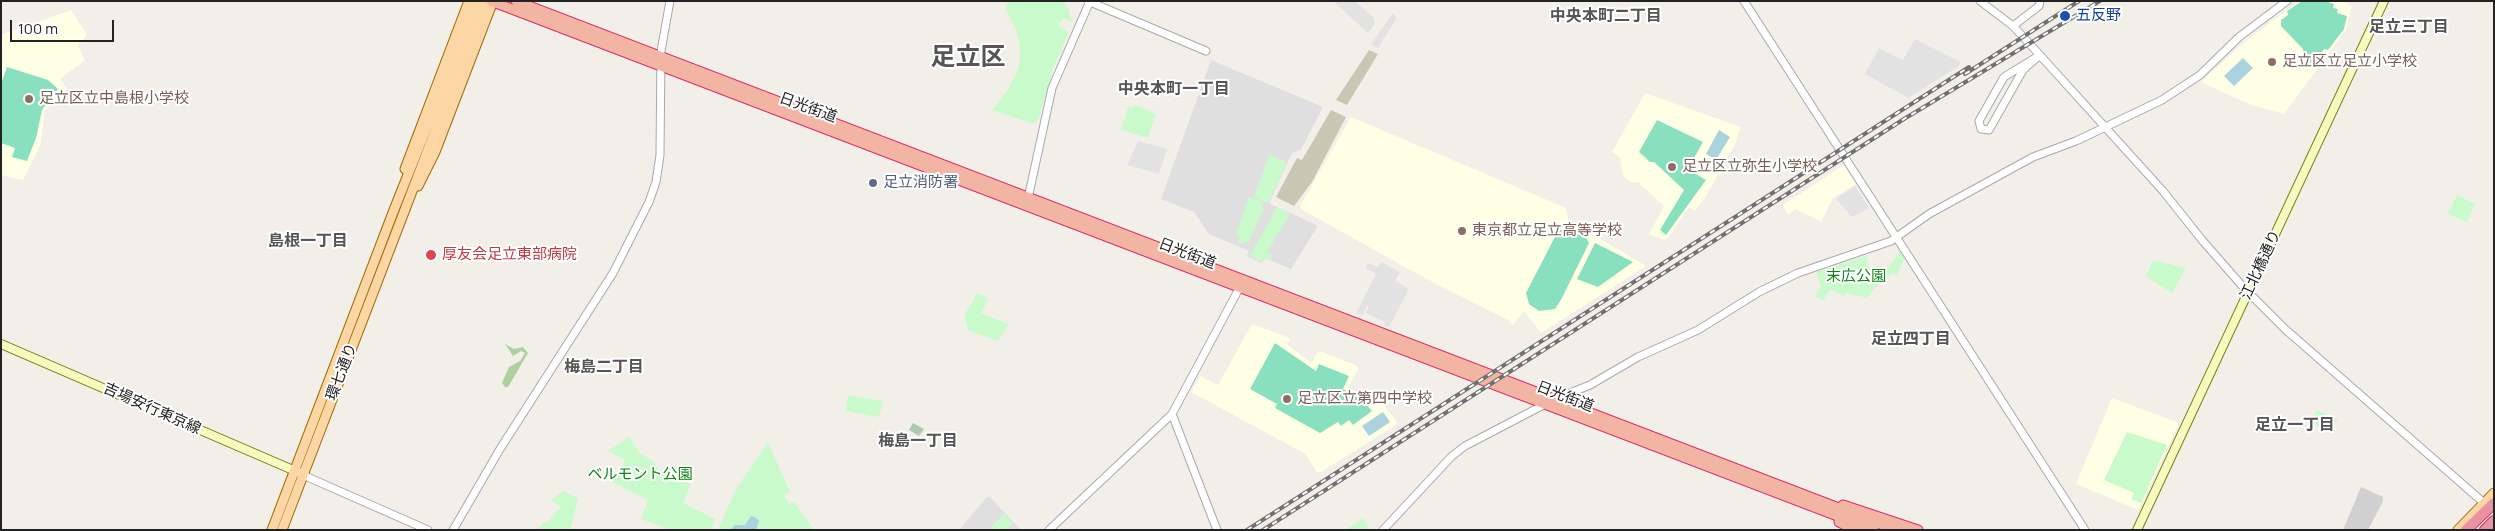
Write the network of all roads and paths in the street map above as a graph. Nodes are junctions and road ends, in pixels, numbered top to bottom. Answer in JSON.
{"nodes":[{"id":1,"x":469,"y":1,"type":"edge"},
{"id":2,"x":478,"y":1,"type":"edge"},
{"id":3,"x":490,"y":1,"type":"edge"},
{"id":4,"x":516,"y":1,"type":"edge"},
{"id":5,"x":670,"y":1,"type":"edge"},
{"id":6,"x":1744,"y":1,"type":"edge"},
{"id":7,"x":1980,"y":1,"type":"edge"},
{"id":8,"x":2040,"y":1,"type":"edge"},
{"id":9,"x":2286,"y":1,"type":"edge"},
{"id":10,"x":2384,"y":1,"type":"edge"},
{"id":11,"x":1089,"y":2,"type":"edge"},
{"id":12,"x":2013,"y":26,"type":"junction"},
{"id":13,"x":1206,"y":51,"type":"dead end"},
{"id":14,"x":2040,"y":55,"type":"junction"},
{"id":15,"x":662,"y":63,"type":"junction"},
{"id":16,"x":2105,"y":127,"type":"junction"},
{"id":17,"x":427,"y":140,"type":"junction"},
{"id":18,"x":1027,"y":202,"type":"junction"},
{"id":19,"x":403,"y":214,"type":"junction"},
{"id":20,"x":392,"y":215,"type":"junction"},
{"id":21,"x":1896,"y":237,"type":"junction"},
{"id":22,"x":1241,"y":285,"type":"junction"},
{"id":23,"x":2248,"y":292,"type":"junction"},
{"id":24,"x":1,"y":344,"type":"edge"},
{"id":25,"x":1555,"y":399,"type":"junction"},
{"id":26,"x":1544,"y":404,"type":"junction"},
{"id":27,"x":1172,"y":414,"type":"junction"},
{"id":28,"x":299,"y":473,"type":"junction"},
{"id":29,"x":2494,"y":493,"type":"edge"},
{"id":30,"x":1826,"y":502,"type":"junction"},
{"id":31,"x":2489,"y":503,"type":"edge"},
{"id":32,"x":1808,"y":505,"type":"junction"},
{"id":33,"x":2494,"y":512,"type":"edge"},
{"id":34,"x":2494,"y":519,"type":"edge"},
{"id":35,"x":1873,"y":527,"type":"edge"},
{"id":36,"x":272,"y":530,"type":"edge"},
{"id":37,"x":282,"y":530,"type":"edge"},
{"id":38,"x":428,"y":530,"type":"edge"},
{"id":39,"x":454,"y":530,"type":"edge"},
{"id":40,"x":1049,"y":530,"type":"edge"},
{"id":41,"x":1217,"y":530,"type":"edge"},
{"id":42,"x":1383,"y":530,"type":"edge"},
{"id":43,"x":1855,"y":530,"type":"edge"},
{"id":44,"x":1896,"y":530,"type":"edge"},
{"id":45,"x":1918,"y":530,"type":"edge"},
{"id":46,"x":2085,"y":530,"type":"edge"},
{"id":47,"x":2137,"y":530,"type":"edge"},
{"id":48,"x":2458,"y":530,"type":"edge"},
{"id":49,"x":2466,"y":530,"type":"edge"},
{"id":50,"x":2476,"y":530,"type":"edge"},
{"id":51,"x":2483,"y":530,"type":"edge"}],
"edges":[{"from":1,"to":20,"type":"main road","name":"環七通り"},
{"from":2,"to":17,"type":"main road","name":"環七通り"},
{"from":3,"to":15,"type":"highway","name":"日光街道"},
{"from":3,"to":17,"type":"main road","name":"環七通り"},
{"from":3,"to":19,"type":"main road","name":"環七通り"},
{"from":4,"to":15,"type":"highway","name":"日光街道"},
{"from":5,"to":15,"type":"street"},
{"from":6,"to":21,"type":"street"},
{"from":7,"to":12,"type":"street"},
{"from":8,"to":12,"type":"street"},
{"from":9,"to":16,"type":"street"},
{"from":10,"to":23,"type":"main road","name":"江北橋通り"},
{"from":11,"to":13,"type":"street"},
{"from":11,"to":18,"type":"street"},
{"from":12,"to":14,"type":"street"},
{"from":14,"to":14,"type":"street"},
{"from":14,"to":16,"type":"street"},
{"from":15,"to":18,"type":"highway","name":"日光街道"},
{"from":15,"to":39,"type":"street"},
{"from":16,"to":21,"type":"street"},
{"from":16,"to":23,"type":"street"},
{"from":17,"to":19,"type":"main road","name":"環七通り"},
{"from":17,"to":20,"type":"main road","name":"環七通り"},
{"from":18,"to":22,"type":"highway","name":"日光街道"},
{"from":19,"to":28,"type":"main road","name":"環七通り"},
{"from":20,"to":28,"type":"main road","name":"環七通り"},
{"from":21,"to":25,"type":"street"},
{"from":21,"to":46,"type":"street"},
{"from":22,"to":25,"type":"highway","name":"日光街道"},
{"from":22,"to":26,"type":"highway","name":"日光街道"},
{"from":22,"to":27,"type":"street"},
{"from":23,"to":31,"type":"street"},
{"from":23,"to":47,"type":"main road","name":"江北橋通り"},
{"from":24,"to":28,"type":"main road","name":"吉場安行東京線"},
{"from":25,"to":26,"type":"street"},
{"from":25,"to":30,"type":"highway","name":"日光街道"},
{"from":26,"to":32,"type":"highway","name":"日光街道"},
{"from":26,"to":42,"type":"street"},
{"from":27,"to":40,"type":"street"},
{"from":27,"to":41,"type":"street"},
{"from":28,"to":36,"type":"main road","name":"環七通り"},
{"from":28,"to":37,"type":"main road","name":"環七通り"},
{"from":28,"to":38,"type":"street"},
{"from":29,"to":31,"type":"main road"},
{"from":30,"to":35,"type":"highway","name":"日光街道"},
{"from":30,"to":45,"type":"highway"},
{"from":31,"to":48,"type":"main road"},
{"from":31,"to":49,"type":"highway"},
{"from":32,"to":35,"type":"highway","name":"日光街道"},
{"from":32,"to":43,"type":"highway"},
{"from":33,"to":50,"type":"highway"},
{"from":34,"to":51,"type":"highway"},
{"from":35,"to":44,"type":"highway","name":"日光街道"}]}
